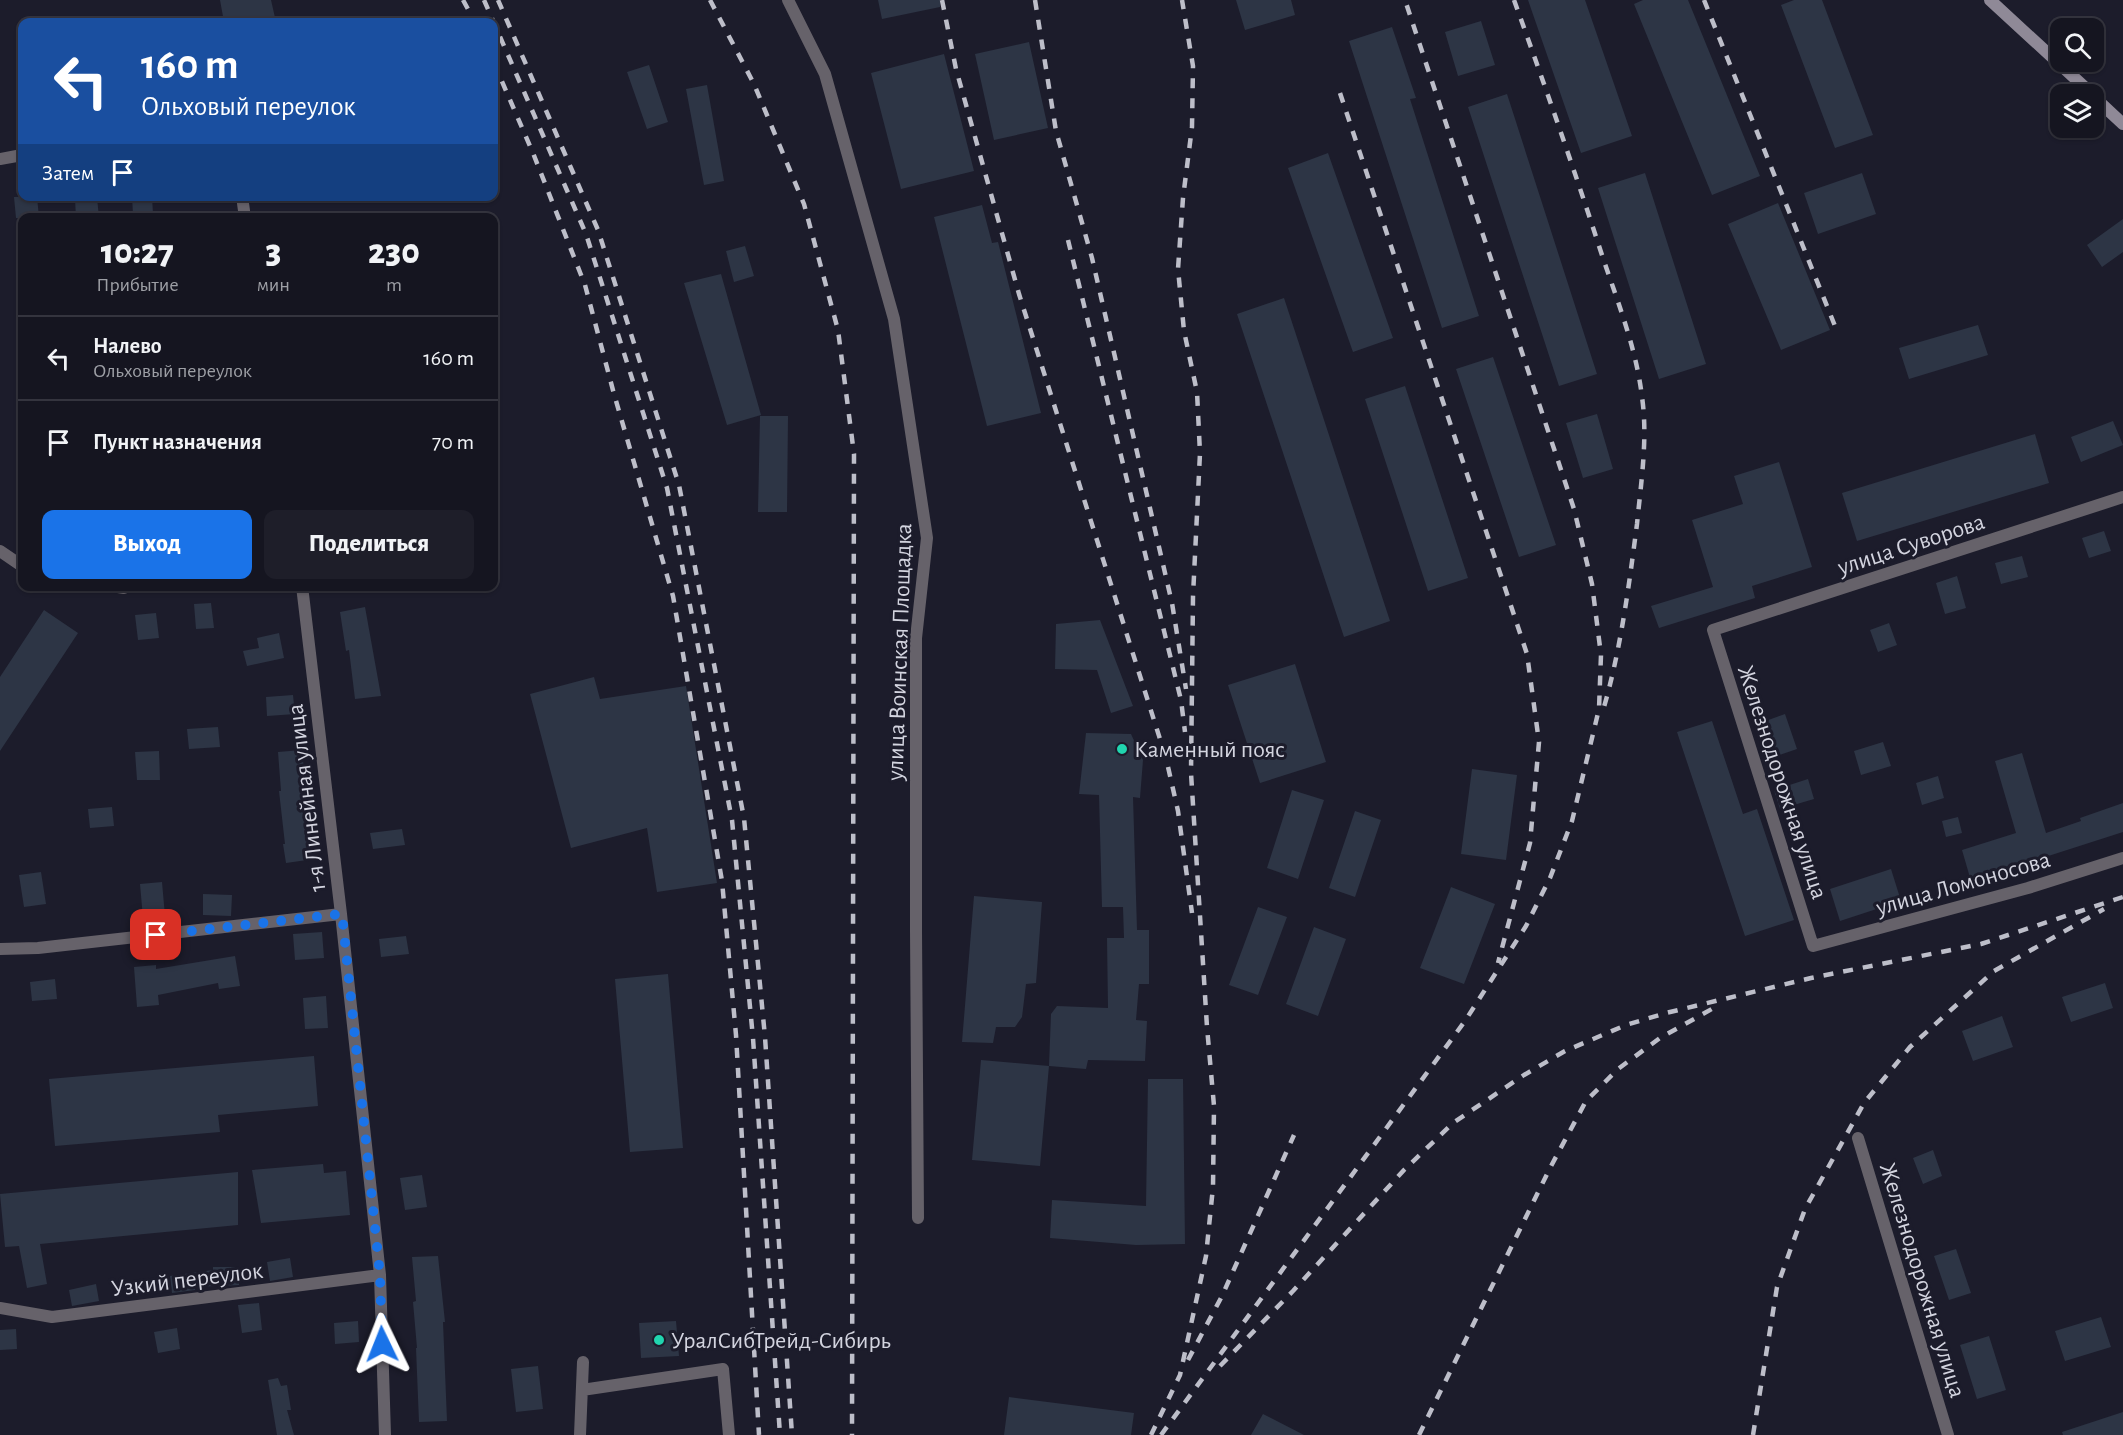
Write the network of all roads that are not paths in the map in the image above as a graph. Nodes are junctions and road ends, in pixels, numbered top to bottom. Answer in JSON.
{"nodes":[{"id":1,"x":788,"y":0,"type":"edge"},
{"id":2,"x":1990,"y":0,"type":"edge"},
{"id":3,"x":2080,"y":84,"type":"edge"},
{"id":4,"x":2104,"y":106,"type":"edge"},
{"id":5,"x":2123,"y":124,"type":"edge"},
{"id":6,"x":18,"y":156,"type":"edge"},
{"id":7,"x":0,"y":159,"type":"edge"},
{"id":8,"x":2123,"y":497,"type":"edge"},
{"id":9,"x":0,"y":551,"type":"edge"},
{"id":10,"x":18,"y":563,"type":"edge"},
{"id":11,"x":303,"y":591,"type":"edge"},
{"id":12,"x":1713,"y":630,"type":"joint"},
{"id":13,"x":2123,"y":858,"type":"edge"},
{"id":14,"x":342,"y":914,"type":"junction"},
{"id":15,"x":1813,"y":946,"type":"joint"},
{"id":16,"x":0,"y":949,"type":"edge"},
{"id":17,"x":1858,"y":1138,"type":"dead end"},
{"id":18,"x":918,"y":1218,"type":"dead end"},
{"id":19,"x":380,"y":1275,"type":"junction"},
{"id":20,"x":0,"y":1308,"type":"edge"},
{"id":21,"x":583,"y":1362,"type":"dead end"},
{"id":22,"x":582,"y":1390,"type":"junction"},
{"id":23,"x":385,"y":1435,"type":"edge"},
{"id":24,"x":580,"y":1435,"type":"edge"},
{"id":25,"x":729,"y":1435,"type":"edge"},
{"id":26,"x":1948,"y":1435,"type":"edge"}],
"edges":[{"from":1,"to":18,"type":"street","name":"улица Воинская Площадка"},
{"from":2,"to":3,"type":"main road"},
{"from":4,"to":5,"type":"main road"},
{"from":6,"to":7,"type":"street"},
{"from":8,"to":12,"type":"street","name":"улица Суворова"},
{"from":9,"to":10,"type":"street"},
{"from":11,"to":14,"type":"street","name":"1-я Линейная улица"},
{"from":12,"to":15,"type":"street","name":"Железнодорожная улица"},
{"from":13,"to":15,"type":"street","name":"улица Ломоносова"},
{"from":14,"to":16,"type":"street"},
{"from":14,"to":19,"type":"street","name":"1-я Линейная улица"},
{"from":17,"to":26,"type":"street","name":"Железнодорожная улица"},
{"from":19,"to":20,"type":"street","name":"Узкий переулок"},
{"from":19,"to":23,"type":"street","name":"1-я Линейная улица"},
{"from":21,"to":22,"type":"street"},
{"from":22,"to":24,"type":"street"},
{"from":22,"to":25,"type":"street"}]}
